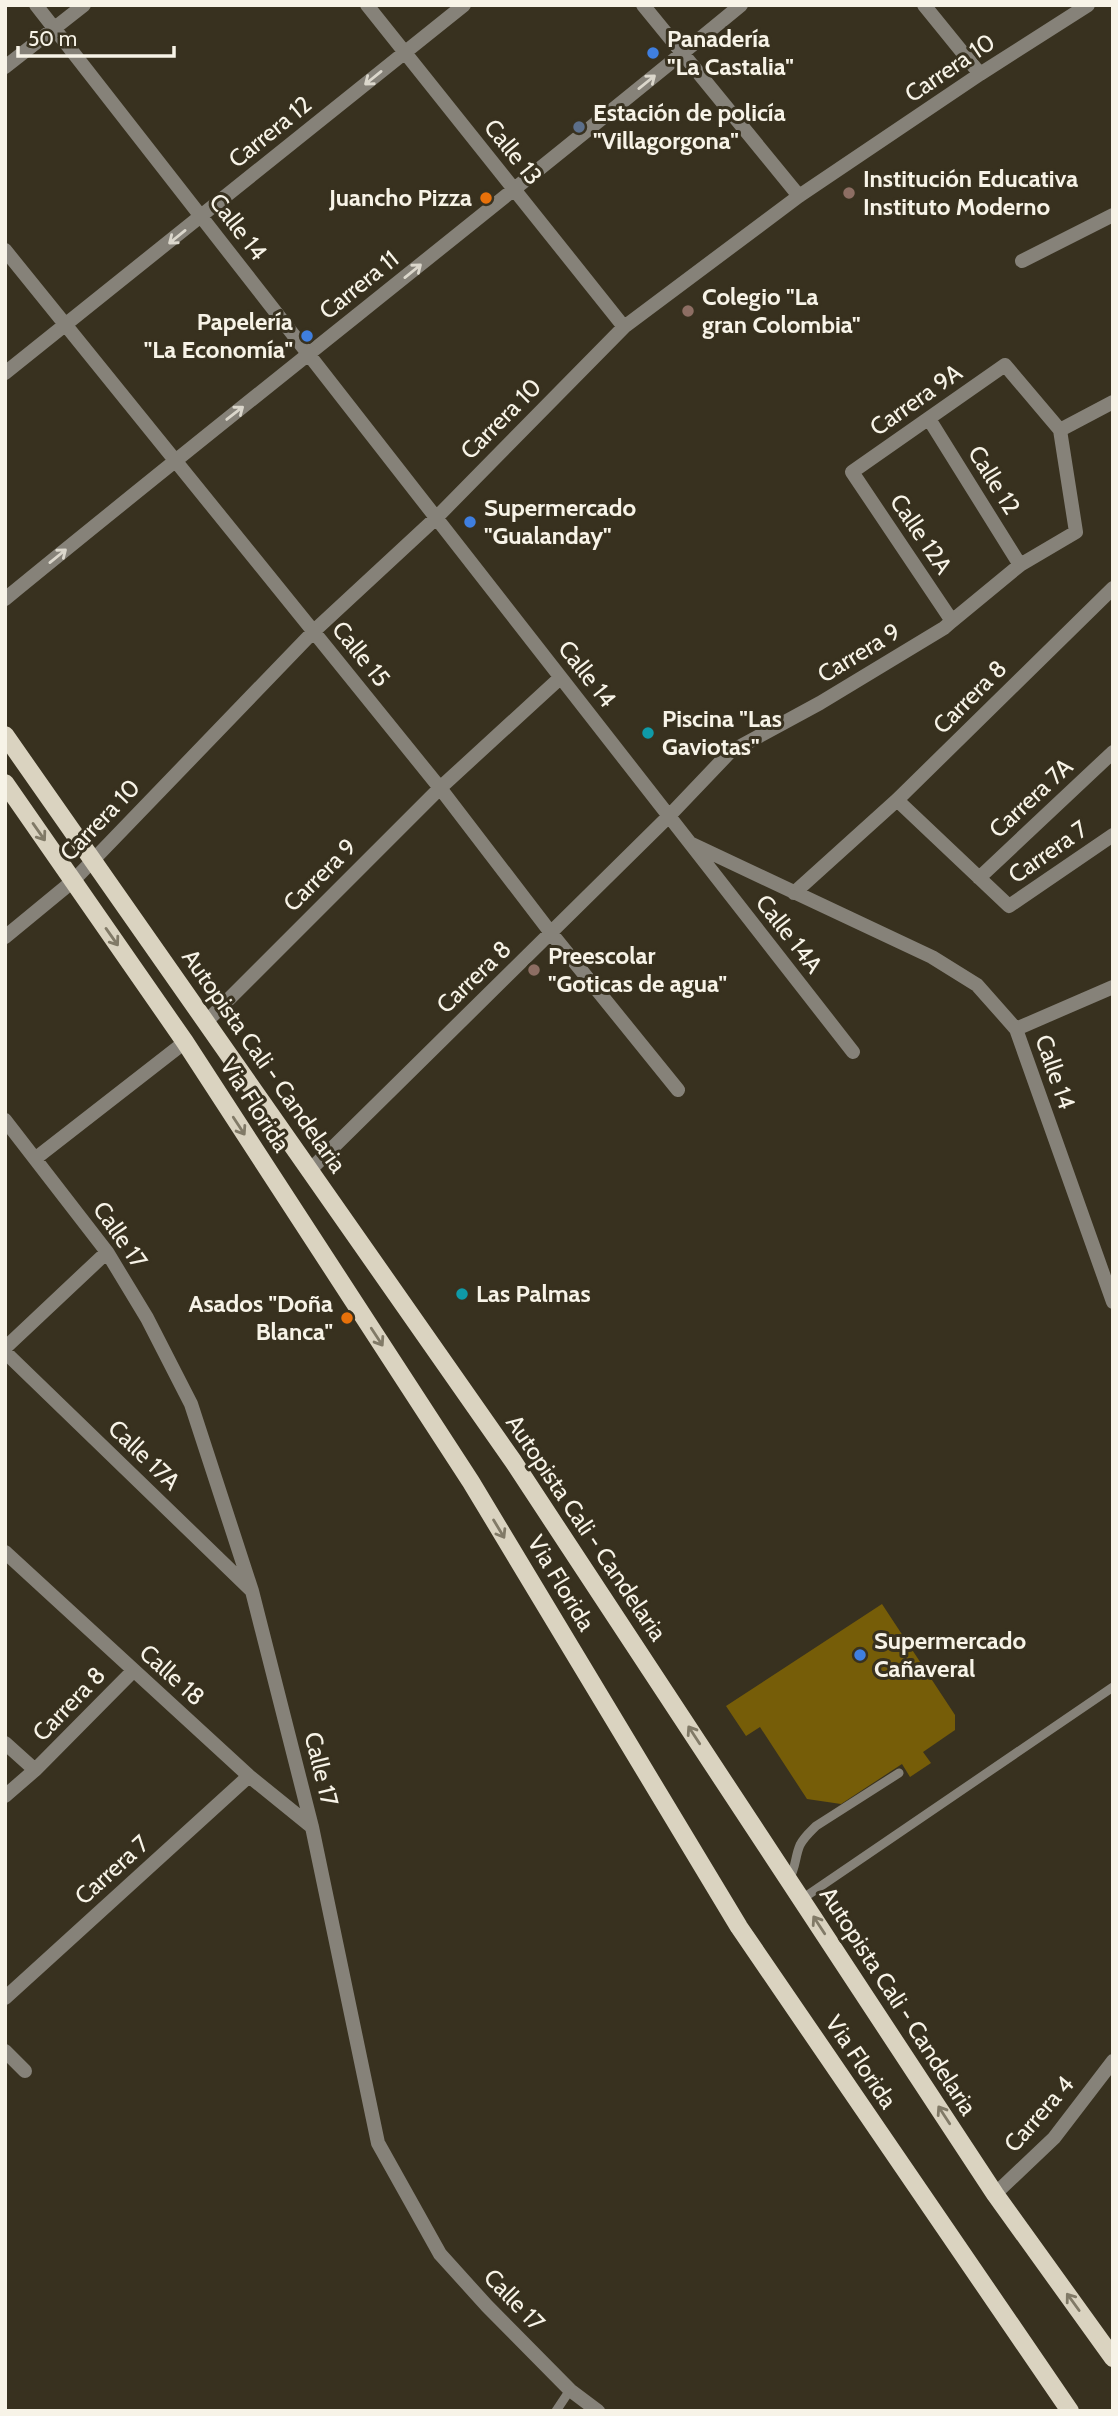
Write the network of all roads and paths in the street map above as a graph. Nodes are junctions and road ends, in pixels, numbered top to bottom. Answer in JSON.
{"nodes":[{"id":1,"x":36,"y":5,"type":"edge"},
{"id":2,"x":84,"y":5,"type":"edge"},
{"id":3,"x":367,"y":5,"type":"edge"},
{"id":4,"x":464,"y":5,"type":"edge"},
{"id":5,"x":643,"y":5,"type":"edge"},
{"id":6,"x":741,"y":5,"type":"edge"},
{"id":7,"x":924,"y":5,"type":"edge"},
{"id":8,"x":1088,"y":5,"type":"edge"},
{"id":9,"x":54,"y":29,"type":"junction"},
{"id":10,"x":405,"y":52,"type":"junction"},
{"id":11,"x":681,"y":54,"type":"junction"},
{"id":12,"x":5,"y":67,"type":"edge"},
{"id":13,"x":980,"y":74,"type":"junction"},
{"id":14,"x":514,"y":190,"type":"junction"},
{"id":15,"x":799,"y":196,"type":"junction"},
{"id":16,"x":1113,"y":215,"type":"edge"},
{"id":17,"x":201,"y":217,"type":"junction"},
{"id":18,"x":5,"y":250,"type":"edge"},
{"id":19,"x":1022,"y":261,"type":"dead end"},
{"id":20,"x":66,"y":324,"type":"junction"},
{"id":21,"x":624,"y":327,"type":"junction"},
{"id":22,"x":308,"y":355,"type":"junction"},
{"id":23,"x":5,"y":373,"type":"edge"},
{"id":24,"x":1113,"y":402,"type":"edge"},
{"id":25,"x":929,"y":419,"type":"junction"},
{"id":26,"x":1060,"y":430,"type":"junction"},
{"id":27,"x":175,"y":459,"type":"junction"},
{"id":28,"x":852,"y":472,"type":"joint"},
{"id":29,"x":436,"y":518,"type":"junction"},
{"id":30,"x":1020,"y":565,"type":"junction"},
{"id":31,"x":1113,"y":588,"type":"edge"},
{"id":32,"x":5,"y":599,"type":"edge"},
{"id":33,"x":953,"y":621,"type":"junction"},
{"id":34,"x":314,"y":631,"type":"junction"},
{"id":35,"x":560,"y":678,"type":"junction"},
{"id":36,"x":5,"y":735,"type":"edge"},
{"id":37,"x":1113,"y":752,"type":"edge"},
{"id":38,"x":5,"y":783,"type":"edge"},
{"id":39,"x":440,"y":788,"type":"junction"},
{"id":40,"x":897,"y":800,"type":"junction"},
{"id":41,"x":669,"y":816,"type":"junction"},
{"id":42,"x":1113,"y":835,"type":"edge"},
{"id":43,"x":689,"y":843,"type":"junction"},
{"id":44,"x":93,"y":860,"type":"junction"},
{"id":45,"x":979,"y":878,"type":"junction"},
{"id":46,"x":73,"y":881,"type":"junction"},
{"id":47,"x":794,"y":893,"type":"junction"},
{"id":48,"x":551,"y":933,"type":"junction"},
{"id":49,"x":5,"y":937,"type":"edge"},
{"id":50,"x":1110,"y":987,"type":"edge"},
{"id":51,"x":206,"y":1021,"type":"junction"},
{"id":52,"x":1016,"y":1029,"type":"junction"},
{"id":53,"x":185,"y":1042,"type":"junction"},
{"id":54,"x":853,"y":1052,"type":"dead end"},
{"id":55,"x":678,"y":1090,"type":"dead end"},
{"id":56,"x":5,"y":1119,"type":"edge"},
{"id":57,"x":36,"y":1158,"type":"junction"},
{"id":58,"x":310,"y":1170,"type":"junction"},
{"id":59,"x":107,"y":1252,"type":"junction"},
{"id":60,"x":1113,"y":1302,"type":"edge"},
{"id":61,"x":5,"y":1350,"type":"edge"},
{"id":62,"x":5,"y":1552,"type":"edge"},
{"id":63,"x":252,"y":1591,"type":"junction"},
{"id":64,"x":133,"y":1671,"type":"junction"},
{"id":65,"x":1113,"y":1687,"type":"edge"},
{"id":66,"x":5,"y":1743,"type":"edge"},
{"id":67,"x":35,"y":1770,"type":"junction"},
{"id":68,"x":899,"y":1773,"type":"dead end"},
{"id":69,"x":249,"y":1776,"type":"junction"},
{"id":70,"x":5,"y":1796,"type":"edge"},
{"id":71,"x":312,"y":1827,"type":"junction"},
{"id":72,"x":789,"y":1879,"type":"junction"},
{"id":73,"x":802,"y":1899,"type":"junction"},
{"id":74,"x":5,"y":1998,"type":"edge"},
{"id":75,"x":5,"y":2051,"type":"edge"},
{"id":76,"x":1113,"y":2061,"type":"edge"},
{"id":77,"x":25,"y":2071,"type":"dead end"},
{"id":78,"x":995,"y":2194,"type":"junction"},
{"id":79,"x":1113,"y":2358,"type":"edge"},
{"id":80,"x":570,"y":2390,"type":"junction"},
{"id":81,"x":556,"y":2411,"type":"edge"},
{"id":82,"x":598,"y":2411,"type":"edge"},
{"id":83,"x":1070,"y":2411,"type":"edge"}],
"edges":[{"from":1,"to":9,"type":"street","name":"Calle 14"},
{"from":2,"to":9,"type":"street"},
{"from":3,"to":10,"type":"street","name":"Calle 13"},
{"from":4,"to":10,"type":"street","name":"Carrera 12"},
{"from":5,"to":11,"type":"street"},
{"from":6,"to":11,"type":"street","name":"Carrera 11"},
{"from":7,"to":13,"type":"street"},
{"from":8,"to":13,"type":"street","name":"Carrera 10"},
{"from":9,"to":12,"type":"street"},
{"from":9,"to":17,"type":"street","name":"Calle 14"},
{"from":10,"to":14,"type":"street","name":"Calle 13"},
{"from":10,"to":17,"type":"street","name":"Carrera 12","one_way":true},
{"from":14,"to":11,"type":"street","name":"Carrera 11","one_way":true},
{"from":11,"to":15,"type":"street"},
{"from":13,"to":15,"type":"street","name":"Carrera 10"},
{"from":14,"to":21,"type":"street","name":"Calle 13"},
{"from":22,"to":14,"type":"street","name":"Carrera 11","one_way":true},
{"from":15,"to":21,"type":"street","name":"Carrera 10"},
{"from":16,"to":19,"type":"street"},
{"from":17,"to":20,"type":"street","name":"Carrera 12","one_way":true},
{"from":17,"to":22,"type":"street","name":"Calle 14"},
{"from":18,"to":20,"type":"street","name":"Calle 15"},
{"from":20,"to":23,"type":"street","name":"Carrera 12"},
{"from":20,"to":27,"type":"street","name":"Calle 15"},
{"from":21,"to":29,"type":"street","name":"Carrera 10"},
{"from":27,"to":22,"type":"street","name":"Carrera 11","one_way":true},
{"from":22,"to":29,"type":"street","name":"Calle 14"},
{"from":24,"to":26,"type":"street"},
{"from":25,"to":26,"type":"street","name":"Carrera 9A"},
{"from":25,"to":28,"type":"street","name":"Carrera 9A"},
{"from":25,"to":30,"type":"street","name":"Calle 12"},
{"from":26,"to":30,"type":"street","name":"Carrera 9"},
{"from":32,"to":27,"type":"street","name":"Carrera 11","one_way":true},
{"from":27,"to":34,"type":"street","name":"Calle 15"},
{"from":28,"to":33,"type":"street","name":"Calle 12A"},
{"from":29,"to":34,"type":"street","name":"Carrera 10"},
{"from":29,"to":35,"type":"street","name":"Calle 14"},
{"from":30,"to":33,"type":"street","name":"Carrera 9"},
{"from":31,"to":40,"type":"street","name":"Carrera 8"},
{"from":33,"to":41,"type":"street","name":"Carrera 9"},
{"from":34,"to":39,"type":"street","name":"Calle 15"},
{"from":34,"to":44,"type":"street","name":"Carrera 10"},
{"from":35,"to":39,"type":"street","name":"Carrera 9"},
{"from":35,"to":41,"type":"street","name":"Calle 14"},
{"from":36,"to":44,"type":"main road","name":"Autopista Cali - Candelaria"},
{"from":37,"to":45,"type":"street","name":"Carrera 7A"},
{"from":38,"to":46,"type":"main road","name":"Via Florida","one_way":true},
{"from":39,"to":48,"type":"street","name":"Calle 15"},
{"from":39,"to":51,"type":"street","name":"Carrera 9"},
{"from":40,"to":45,"type":"street"},
{"from":40,"to":47,"type":"street","name":"Carrera 8"},
{"from":41,"to":43,"type":"street","name":"Calle 14"},
{"from":41,"to":48,"type":"street","name":"Carrera 8"},
{"from":42,"to":45,"type":"street","name":"Carrera 7"},
{"from":43,"to":47,"type":"street","name":"Calle 14"},
{"from":43,"to":54,"type":"street","name":"Calle 14A"},
{"from":44,"to":46,"type":"street","name":"Carrera 10"},
{"from":44,"to":51,"type":"main road","name":"Autopista Cali - Candelaria"},
{"from":46,"to":49,"type":"street","name":"Carrera 10"},
{"from":46,"to":53,"type":"main road","name":"Via Florida","one_way":true},
{"from":47,"to":52,"type":"street","name":"Calle 14"},
{"from":48,"to":55,"type":"street","name":"Calle 15"},
{"from":48,"to":58,"type":"street","name":"Carrera 8"},
{"from":50,"to":52,"type":"street"},
{"from":51,"to":58,"type":"main road","name":"Autopista Cali - Candelaria"},
{"from":52,"to":60,"type":"street","name":"Calle 14"},
{"from":53,"to":57,"type":"street"},
{"from":53,"to":83,"type":"main road","name":"Via Florida","one_way":true},
{"from":56,"to":57,"type":"street","name":"Calle 17"},
{"from":57,"to":59,"type":"street","name":"Calle 17"},
{"from":72,"to":58,"type":"main road","name":"Autopista Cali - Candelaria","one_way":true},
{"from":59,"to":61,"type":"street"},
{"from":59,"to":63,"type":"street","name":"Calle 17"},
{"from":61,"to":63,"type":"street","name":"Calle 17A"},
{"from":62,"to":64,"type":"street","name":"Calle 18"},
{"from":63,"to":71,"type":"street","name":"Calle 17"},
{"from":64,"to":67,"type":"street","name":"Carrera 8"},
{"from":64,"to":69,"type":"street","name":"Calle 18"},
{"from":65,"to":73,"type":"lane"},
{"from":66,"to":67,"type":"street"},
{"from":67,"to":70,"type":"street","name":"Carrera 8"},
{"from":68,"to":72,"type":"lane"},
{"from":69,"to":71,"type":"street","name":"Calle 18"},
{"from":69,"to":74,"type":"street","name":"Carrera 7"},
{"from":71,"to":80,"type":"street","name":"Calle 17"},
{"from":72,"to":73,"type":"main road","name":"Autopista Cali - Candelaria"},
{"from":78,"to":73,"type":"main road","name":"Autopista Cali - Candelaria","one_way":true},
{"from":75,"to":77,"type":"street"},
{"from":76,"to":78,"type":"street","name":"Carrera 4"},
{"from":79,"to":78,"type":"main road","name":"Autopista Cali - Candelaria","one_way":true},
{"from":80,"to":81,"type":"lane"},
{"from":80,"to":82,"type":"street","name":"Calle 17"}]}
